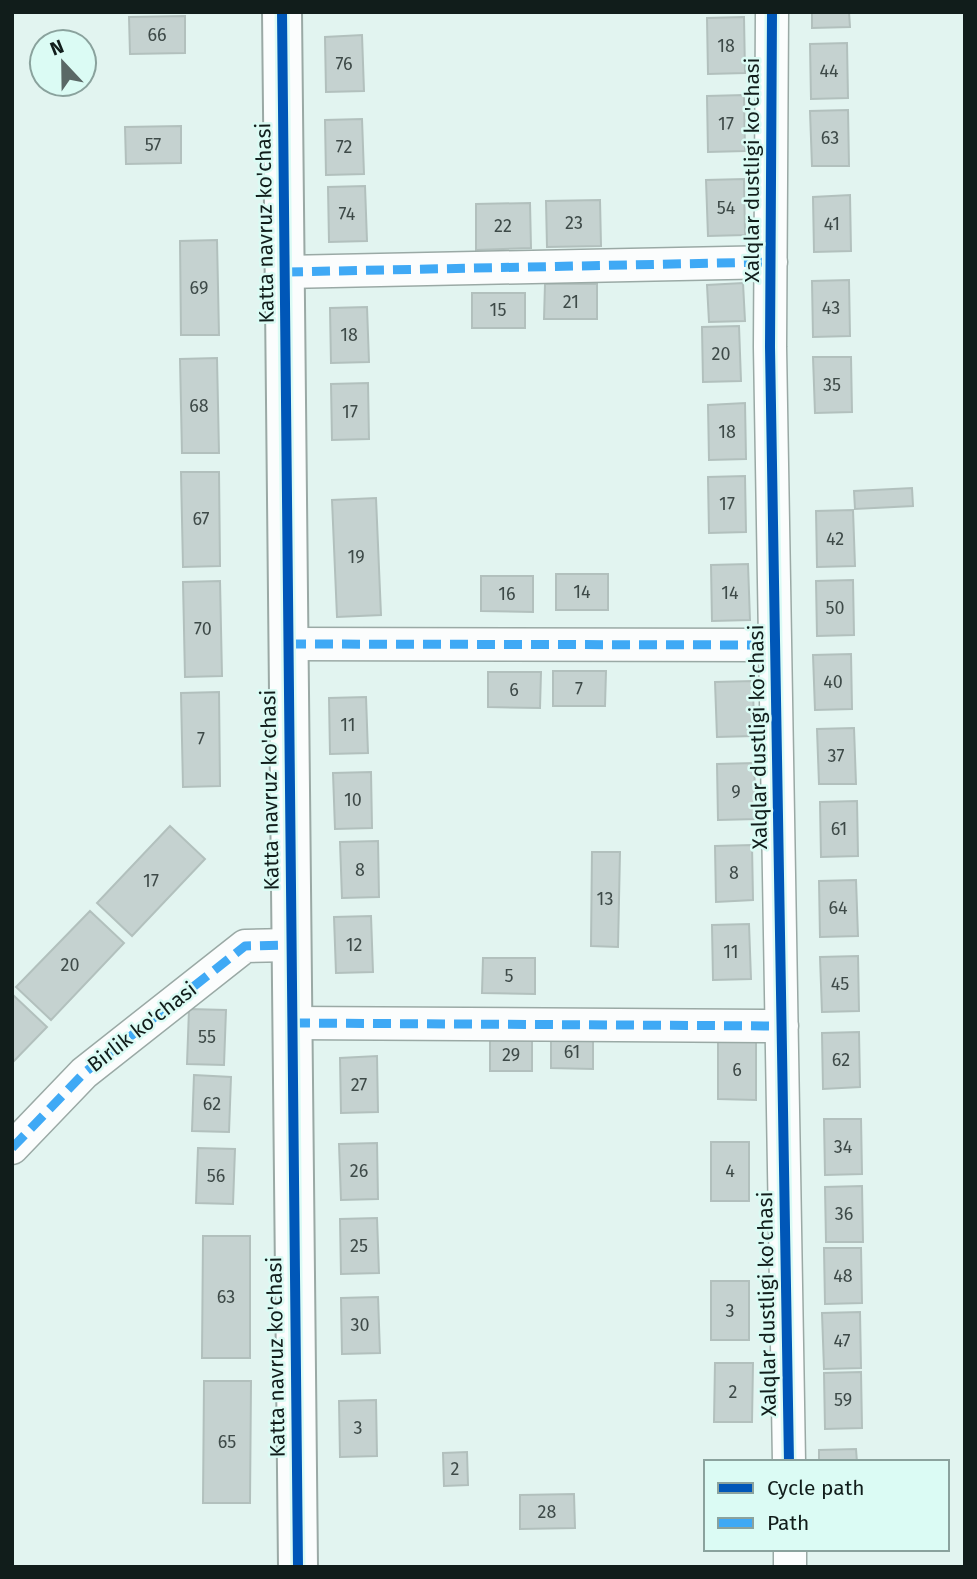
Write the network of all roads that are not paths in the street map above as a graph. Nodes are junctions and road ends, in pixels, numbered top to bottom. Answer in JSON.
{"nodes":[{"id":1,"x":282,"y":12,"type":"edge"},
{"id":2,"x":772,"y":12,"type":"edge"},
{"id":3,"x":771,"y":262,"type":"junction"},
{"id":4,"x":285,"y":272,"type":"junction"},
{"id":5,"x":288,"y":644,"type":"junction"},
{"id":6,"x":775,"y":645,"type":"junction"},
{"id":7,"x":291,"y":945,"type":"junction"},
{"id":8,"x":292,"y":1023,"type":"junction"},
{"id":9,"x":782,"y":1026,"type":"junction"},
{"id":10,"x":12,"y":1148,"type":"edge"},
{"id":11,"x":789,"y":1460,"type":"edge"},
{"id":12,"x":298,"y":1567,"type":"edge"}],
"edges":[{"from":1,"to":4,"type":"street","name":"Katta navruz ko'chasi"},
{"from":2,"to":3,"type":"street","name":"Xalqlar dustligi ko'chasi"},
{"from":3,"to":4,"type":"street"},
{"from":3,"to":6,"type":"street","name":"Xalqlar dustligi ko'chasi"},
{"from":4,"to":5,"type":"street","name":"Katta navruz ko'chasi"},
{"from":5,"to":6,"type":"street"},
{"from":5,"to":7,"type":"street","name":"Katta navruz ko'chasi"},
{"from":6,"to":9,"type":"street","name":"Xalqlar dustligi ko'chasi"},
{"from":7,"to":8,"type":"street","name":"Katta navruz ko'chasi"},
{"from":7,"to":10,"type":"street","name":"Birlik ko'chasi"},
{"from":8,"to":9,"type":"street"},
{"from":8,"to":12,"type":"street","name":"Katta navruz ko'chasi"},
{"from":9,"to":11,"type":"street","name":"Xalqlar dustligi ko'chasi"}]}
